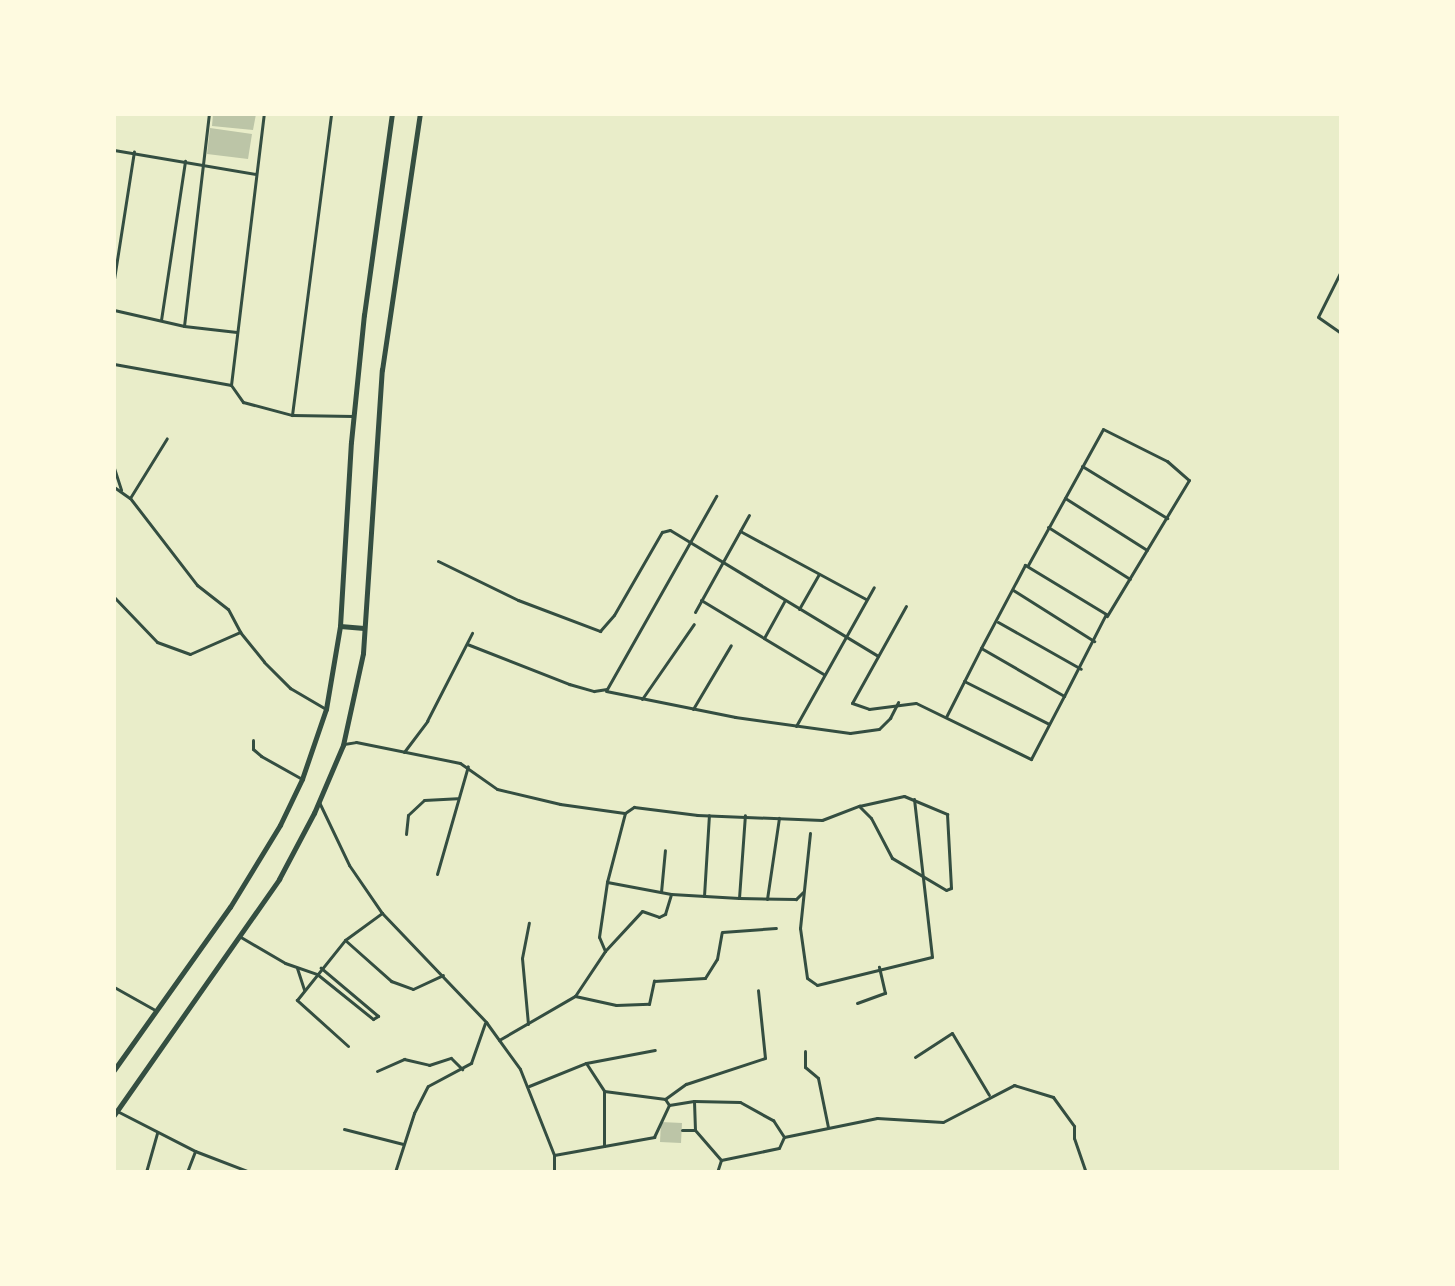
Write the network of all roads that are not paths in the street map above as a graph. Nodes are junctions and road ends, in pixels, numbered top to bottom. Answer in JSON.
{"nodes":[{"id":1,"x":209,"y":114,"type":"edge"},
{"id":2,"x":264,"y":114,"type":"edge"},
{"id":3,"x":331,"y":114,"type":"edge"},
{"id":4,"x":392,"y":114,"type":"edge"},
{"id":5,"x":420,"y":114,"type":"edge"},
{"id":6,"x":114,"y":150,"type":"edge"},
{"id":7,"x":134,"y":152,"type":"junction"},
{"id":8,"x":185,"y":161,"type":"junction"},
{"id":9,"x":203,"y":162,"type":"junction"},
{"id":10,"x":256,"y":174,"type":"junction"},
{"id":11,"x":1341,"y":271,"type":"edge"},
{"id":12,"x":114,"y":279,"type":"edge"},
{"id":13,"x":114,"y":310,"type":"edge"},
{"id":14,"x":161,"y":320,"type":"junction"},
{"id":15,"x":184,"y":326,"type":"junction"},
{"id":16,"x":237,"y":332,"type":"junction"},
{"id":17,"x":1341,"y":333,"type":"edge"},
{"id":18,"x":114,"y":364,"type":"edge"},
{"id":19,"x":231,"y":385,"type":"junction"},
{"id":20,"x":292,"y":416,"type":"junction"},
{"id":21,"x":353,"y":416,"type":"junction"},
{"id":22,"x":167,"y":438,"type":"dead end"},
{"id":23,"x":1083,"y":466,"type":"junction"},
{"id":24,"x":114,"y":468,"type":"edge"},
{"id":25,"x":114,"y":487,"type":"edge"},
{"id":26,"x":122,"y":492,"type":"junction"},
{"id":27,"x":716,"y":496,"type":"dead end"},
{"id":28,"x":130,"y":498,"type":"junction"},
{"id":29,"x":1065,"y":498,"type":"junction"},
{"id":30,"x":748,"y":515,"type":"dead end"},
{"id":31,"x":1167,"y":518,"type":"junction"},
{"id":32,"x":1048,"y":527,"type":"junction"},
{"id":33,"x":740,"y":531,"type":"junction"},
{"id":34,"x":691,"y":542,"type":"junction"},
{"id":35,"x":1148,"y":550,"type":"junction"},
{"id":36,"x":438,"y":561,"type":"dead end"},
{"id":37,"x":722,"y":563,"type":"junction"},
{"id":38,"x":1028,"y":565,"type":"junction"},
{"id":39,"x":819,"y":574,"type":"junction"},
{"id":40,"x":1130,"y":579,"type":"junction"},
{"id":41,"x":874,"y":587,"type":"dead end"},
{"id":42,"x":1013,"y":590,"type":"junction"},
{"id":43,"x":114,"y":597,"type":"edge"},
{"id":44,"x":866,"y":599,"type":"junction"},
{"id":45,"x":701,"y":600,"type":"junction"},
{"id":46,"x":785,"y":600,"type":"junction"},
{"id":47,"x":906,"y":606,"type":"dead end"},
{"id":48,"x":799,"y":609,"type":"junction"},
{"id":49,"x":695,"y":612,"type":"dead end"},
{"id":50,"x":1106,"y":618,"type":"junction"},
{"id":51,"x":998,"y":622,"type":"junction"},
{"id":52,"x":694,"y":624,"type":"dead end"},
{"id":53,"x":340,"y":626,"type":"junction"},
{"id":54,"x":364,"y":628,"type":"junction"},
{"id":55,"x":240,"y":633,"type":"junction"},
{"id":56,"x":472,"y":633,"type":"dead end"},
{"id":57,"x":846,"y":637,"type":"junction"},
{"id":58,"x":764,"y":638,"type":"junction"},
{"id":59,"x":1095,"y":641,"type":"junction"},
{"id":60,"x":466,"y":644,"type":"junction"},
{"id":61,"x":731,"y":645,"type":"dead end"},
{"id":62,"x":981,"y":648,"type":"junction"},
{"id":63,"x":878,"y":656,"type":"junction"},
{"id":64,"x":1081,"y":669,"type":"junction"},
{"id":65,"x":824,"y":675,"type":"junction"},
{"id":66,"x":964,"y":681,"type":"junction"},
{"id":67,"x":604,"y":691,"type":"junction"},
{"id":68,"x":1064,"y":696,"type":"junction"},
{"id":69,"x":642,"y":699,"type":"junction"},
{"id":70,"x":898,"y":702,"type":"junction"},
{"id":71,"x":326,"y":709,"type":"junction"},
{"id":72,"x":693,"y":709,"type":"junction"},
{"id":73,"x":946,"y":717,"type":"junction"},
{"id":74,"x":1049,"y":724,"type":"junction"},
{"id":75,"x":796,"y":726,"type":"junction"},
{"id":76,"x":253,"y":740,"type":"dead end"},
{"id":77,"x":343,"y":745,"type":"junction"},
{"id":78,"x":404,"y":752,"type":"junction"},
{"id":79,"x":468,"y":766,"type":"junction"},
{"id":80,"x":302,"y":779,"type":"junction"},
{"id":81,"x":457,"y":798,"type":"junction"},
{"id":82,"x":914,"y":799,"type":"junction"},
{"id":83,"x":319,"y":802,"type":"junction"},
{"id":84,"x":859,"y":806,"type":"junction"},
{"id":85,"x":625,"y":813,"type":"junction"},
{"id":86,"x":710,"y":815,"type":"junction"},
{"id":87,"x":745,"y":815,"type":"junction"},
{"id":88,"x":779,"y":818,"type":"junction"},
{"id":89,"x":810,"y":833,"type":"dead end"},
{"id":90,"x":406,"y":834,"type":"dead end"},
{"id":91,"x":665,"y":850,"type":"dead end"},
{"id":92,"x":922,"y":873,"type":"junction"},
{"id":93,"x":437,"y":874,"type":"dead end"},
{"id":94,"x":607,"y":882,"type":"junction"},
{"id":95,"x":661,"y":892,"type":"junction"},
{"id":96,"x":803,"y":892,"type":"junction"},
{"id":97,"x":671,"y":894,"type":"junction"},
{"id":98,"x":704,"y":896,"type":"junction"},
{"id":99,"x":739,"y":898,"type":"junction"},
{"id":100,"x":767,"y":899,"type":"junction"},
{"id":101,"x":382,"y":913,"type":"junction"},
{"id":102,"x":528,"y":923,"type":"dead end"},
{"id":103,"x":776,"y":928,"type":"dead end"},
{"id":104,"x":239,"y":936,"type":"junction"},
{"id":105,"x":345,"y":940,"type":"junction"},
{"id":106,"x":605,"y":951,"type":"junction"},
{"id":107,"x":879,"y":967,"type":"junction"},
{"id":108,"x":297,"y":968,"type":"junction"},
{"id":109,"x":321,"y":968,"type":"junction"},
{"id":110,"x":317,"y":974,"type":"junction"},
{"id":111,"x":443,"y":975,"type":"junction"},
{"id":112,"x":114,"y":987,"type":"edge"},
{"id":113,"x":758,"y":990,"type":"dead end"},
{"id":114,"x":304,"y":991,"type":"junction"},
{"id":115,"x":575,"y":996,"type":"junction"},
{"id":116,"x":857,"y":1003,"type":"dead end"},
{"id":117,"x":156,"y":1011,"type":"junction"},
{"id":118,"x":486,"y":1022,"type":"junction"},
{"id":119,"x":528,"y":1024,"type":"junction"},
{"id":120,"x":499,"y":1040,"type":"junction"},
{"id":121,"x":348,"y":1046,"type":"dead end"},
{"id":122,"x":655,"y":1050,"type":"dead end"},
{"id":123,"x":805,"y":1051,"type":"dead end"},
{"id":124,"x":915,"y":1057,"type":"dead end"},
{"id":125,"x":586,"y":1063,"type":"junction"},
{"id":126,"x":114,"y":1070,"type":"edge"},
{"id":127,"x":462,"y":1070,"type":"junction"},
{"id":128,"x":377,"y":1071,"type":"dead end"},
{"id":129,"x":529,"y":1086,"type":"junction"},
{"id":130,"x":604,"y":1091,"type":"junction"},
{"id":131,"x":989,"y":1095,"type":"junction"},
{"id":132,"x":665,"y":1099,"type":"junction"},
{"id":133,"x":694,"y":1101,"type":"junction"},
{"id":134,"x":669,"y":1105,"type":"junction"},
{"id":135,"x":116,"y":1113,"type":"edge"},
{"id":136,"x":828,"y":1127,"type":"junction"},
{"id":137,"x":344,"y":1129,"type":"dead end"},
{"id":138,"x":682,"y":1130,"type":"dead end"},
{"id":139,"x":695,"y":1130,"type":"junction"},
{"id":140,"x":158,"y":1133,"type":"junction"},
{"id":141,"x":784,"y":1137,"type":"junction"},
{"id":142,"x":403,"y":1144,"type":"junction"},
{"id":143,"x":604,"y":1147,"type":"junction"},
{"id":144,"x":195,"y":1151,"type":"junction"},
{"id":145,"x":554,"y":1155,"type":"junction"},
{"id":146,"x":721,"y":1160,"type":"junction"},
{"id":147,"x":146,"y":1172,"type":"edge"},
{"id":148,"x":188,"y":1172,"type":"edge"},
{"id":149,"x":250,"y":1172,"type":"edge"},
{"id":150,"x":394,"y":1172,"type":"edge"},
{"id":151,"x":555,"y":1172,"type":"edge"},
{"id":152,"x":717,"y":1172,"type":"edge"},
{"id":153,"x":1086,"y":1172,"type":"edge"}],
"edges":[{"from":1,"to":9,"type":"street"},
{"from":2,"to":10,"type":"street"},
{"from":3,"to":20,"type":"street"},
{"from":4,"to":21,"type":"highway"},
{"from":5,"to":54,"type":"highway"},
{"from":6,"to":7,"type":"street"},
{"from":7,"to":8,"type":"street"},
{"from":7,"to":12,"type":"street"},
{"from":8,"to":9,"type":"street"},
{"from":8,"to":14,"type":"street"},
{"from":9,"to":10,"type":"street"},
{"from":9,"to":15,"type":"street"},
{"from":10,"to":16,"type":"street"},
{"from":11,"to":17,"type":"street"},
{"from":13,"to":14,"type":"street"},
{"from":14,"to":15,"type":"street"},
{"from":15,"to":16,"type":"street"},
{"from":16,"to":19,"type":"street"},
{"from":18,"to":19,"type":"street"},
{"from":19,"to":20,"type":"street"},
{"from":20,"to":21,"type":"street"},
{"from":21,"to":53,"type":"highway"},
{"from":22,"to":28,"type":"street"},
{"from":23,"to":29,"type":"street"},
{"from":23,"to":31,"type":"street"},
{"from":23,"to":31,"type":"street"},
{"from":24,"to":26,"type":"street"},
{"from":25,"to":26,"type":"street"},
{"from":26,"to":28,"type":"street"},
{"from":27,"to":34,"type":"street"},
{"from":28,"to":55,"type":"street"},
{"from":29,"to":32,"type":"street"},
{"from":29,"to":35,"type":"street"},
{"from":30,"to":33,"type":"street"},
{"from":31,"to":35,"type":"street"},
{"from":32,"to":38,"type":"street"},
{"from":32,"to":40,"type":"street"},
{"from":33,"to":37,"type":"street"},
{"from":33,"to":39,"type":"street"},
{"from":34,"to":36,"type":"street"},
{"from":34,"to":37,"type":"street"},
{"from":34,"to":67,"type":"street"},
{"from":35,"to":40,"type":"street"},
{"from":37,"to":45,"type":"street"},
{"from":37,"to":46,"type":"street"},
{"from":38,"to":42,"type":"street"},
{"from":38,"to":50,"type":"street"},
{"from":39,"to":44,"type":"street"},
{"from":39,"to":48,"type":"street"},
{"from":40,"to":50,"type":"street"},
{"from":41,"to":44,"type":"street"},
{"from":42,"to":51,"type":"street"},
{"from":42,"to":59,"type":"street"},
{"from":43,"to":55,"type":"street"},
{"from":44,"to":57,"type":"street"},
{"from":45,"to":49,"type":"street"},
{"from":45,"to":58,"type":"street"},
{"from":46,"to":48,"type":"street"},
{"from":46,"to":58,"type":"street"},
{"from":47,"to":63,"type":"street"},
{"from":48,"to":57,"type":"street"},
{"from":50,"to":59,"type":"street"},
{"from":51,"to":62,"type":"street"},
{"from":51,"to":64,"type":"street"},
{"from":52,"to":69,"type":"street"},
{"from":53,"to":54,"type":"highway"},
{"from":53,"to":71,"type":"highway"},
{"from":54,"to":77,"type":"highway"},
{"from":55,"to":71,"type":"street"},
{"from":56,"to":60,"type":"street"},
{"from":57,"to":63,"type":"street"},
{"from":57,"to":65,"type":"street"},
{"from":58,"to":65,"type":"street"},
{"from":59,"to":64,"type":"street"},
{"from":60,"to":67,"type":"street"},
{"from":60,"to":78,"type":"street"},
{"from":61,"to":72,"type":"street"},
{"from":62,"to":66,"type":"street"},
{"from":62,"to":68,"type":"street"},
{"from":63,"to":70,"type":"street"},
{"from":64,"to":68,"type":"street"},
{"from":65,"to":75,"type":"street"},
{"from":66,"to":73,"type":"street"},
{"from":66,"to":74,"type":"street"},
{"from":67,"to":69,"type":"street"},
{"from":68,"to":74,"type":"street"},
{"from":69,"to":72,"type":"street"},
{"from":70,"to":73,"type":"street"},
{"from":70,"to":75,"type":"street"},
{"from":71,"to":80,"type":"highway"},
{"from":72,"to":75,"type":"street"},
{"from":73,"to":74,"type":"street"},
{"from":76,"to":80,"type":"street"},
{"from":77,"to":78,"type":"street"},
{"from":77,"to":83,"type":"highway"},
{"from":78,"to":79,"type":"street"},
{"from":79,"to":81,"type":"street"},
{"from":79,"to":85,"type":"street"},
{"from":80,"to":117,"type":"highway"},
{"from":81,"to":90,"type":"street"},
{"from":81,"to":93,"type":"street"},
{"from":82,"to":84,"type":"street"},
{"from":82,"to":92,"type":"street"},
{"from":82,"to":92,"type":"street"},
{"from":83,"to":101,"type":"street"},
{"from":83,"to":104,"type":"highway"},
{"from":84,"to":88,"type":"street"},
{"from":84,"to":92,"type":"street"},
{"from":85,"to":86,"type":"street"},
{"from":85,"to":94,"type":"street"},
{"from":86,"to":87,"type":"street"},
{"from":86,"to":98,"type":"street"},
{"from":87,"to":88,"type":"street"},
{"from":87,"to":99,"type":"street"},
{"from":88,"to":100,"type":"street"},
{"from":89,"to":96,"type":"street"},
{"from":91,"to":95,"type":"street"},
{"from":92,"to":107,"type":"street"},
{"from":94,"to":95,"type":"street"},
{"from":94,"to":106,"type":"street"},
{"from":95,"to":97,"type":"street"},
{"from":96,"to":100,"type":"street"},
{"from":96,"to":107,"type":"street"},
{"from":97,"to":98,"type":"street"},
{"from":97,"to":106,"type":"street"},
{"from":98,"to":99,"type":"street"},
{"from":99,"to":100,"type":"street"},
{"from":101,"to":105,"type":"street"},
{"from":101,"to":111,"type":"street"},
{"from":102,"to":119,"type":"street"},
{"from":103,"to":115,"type":"street"},
{"from":104,"to":108,"type":"street"},
{"from":104,"to":135,"type":"highway"},
{"from":105,"to":109,"type":"street"},
{"from":105,"to":111,"type":"street"},
{"from":106,"to":115,"type":"street"},
{"from":107,"to":116,"type":"street"},
{"from":108,"to":110,"type":"street"},
{"from":108,"to":114,"type":"street"},
{"from":109,"to":110,"type":"street"},
{"from":109,"to":110,"type":"street"},
{"from":110,"to":114,"type":"street"},
{"from":111,"to":118,"type":"street"},
{"from":112,"to":117,"type":"street"},
{"from":113,"to":132,"type":"street"},
{"from":114,"to":121,"type":"street"},
{"from":115,"to":119,"type":"street"},
{"from":117,"to":126,"type":"highway"},
{"from":118,"to":120,"type":"street"},
{"from":118,"to":127,"type":"street"},
{"from":119,"to":120,"type":"street"},
{"from":120,"to":129,"type":"street"},
{"from":122,"to":125,"type":"street"},
{"from":123,"to":136,"type":"street"},
{"from":124,"to":131,"type":"street"},
{"from":125,"to":129,"type":"street"},
{"from":125,"to":130,"type":"street"},
{"from":127,"to":128,"type":"street"},
{"from":127,"to":142,"type":"street"},
{"from":129,"to":145,"type":"street"},
{"from":130,"to":132,"type":"street"},
{"from":130,"to":143,"type":"street"},
{"from":131,"to":136,"type":"street"},
{"from":131,"to":153,"type":"street"},
{"from":132,"to":134,"type":"street"},
{"from":133,"to":134,"type":"street"},
{"from":133,"to":139,"type":"street"},
{"from":133,"to":141,"type":"street"},
{"from":134,"to":143,"type":"street"},
{"from":135,"to":140,"type":"street"},
{"from":136,"to":141,"type":"street"},
{"from":137,"to":142,"type":"street"},
{"from":138,"to":139,"type":"street"},
{"from":139,"to":146,"type":"street"},
{"from":140,"to":144,"type":"street"},
{"from":140,"to":147,"type":"street"},
{"from":141,"to":146,"type":"street"},
{"from":142,"to":150,"type":"street"},
{"from":143,"to":145,"type":"street"},
{"from":144,"to":148,"type":"street"},
{"from":144,"to":149,"type":"street"},
{"from":145,"to":151,"type":"street"},
{"from":146,"to":152,"type":"street"}]}
